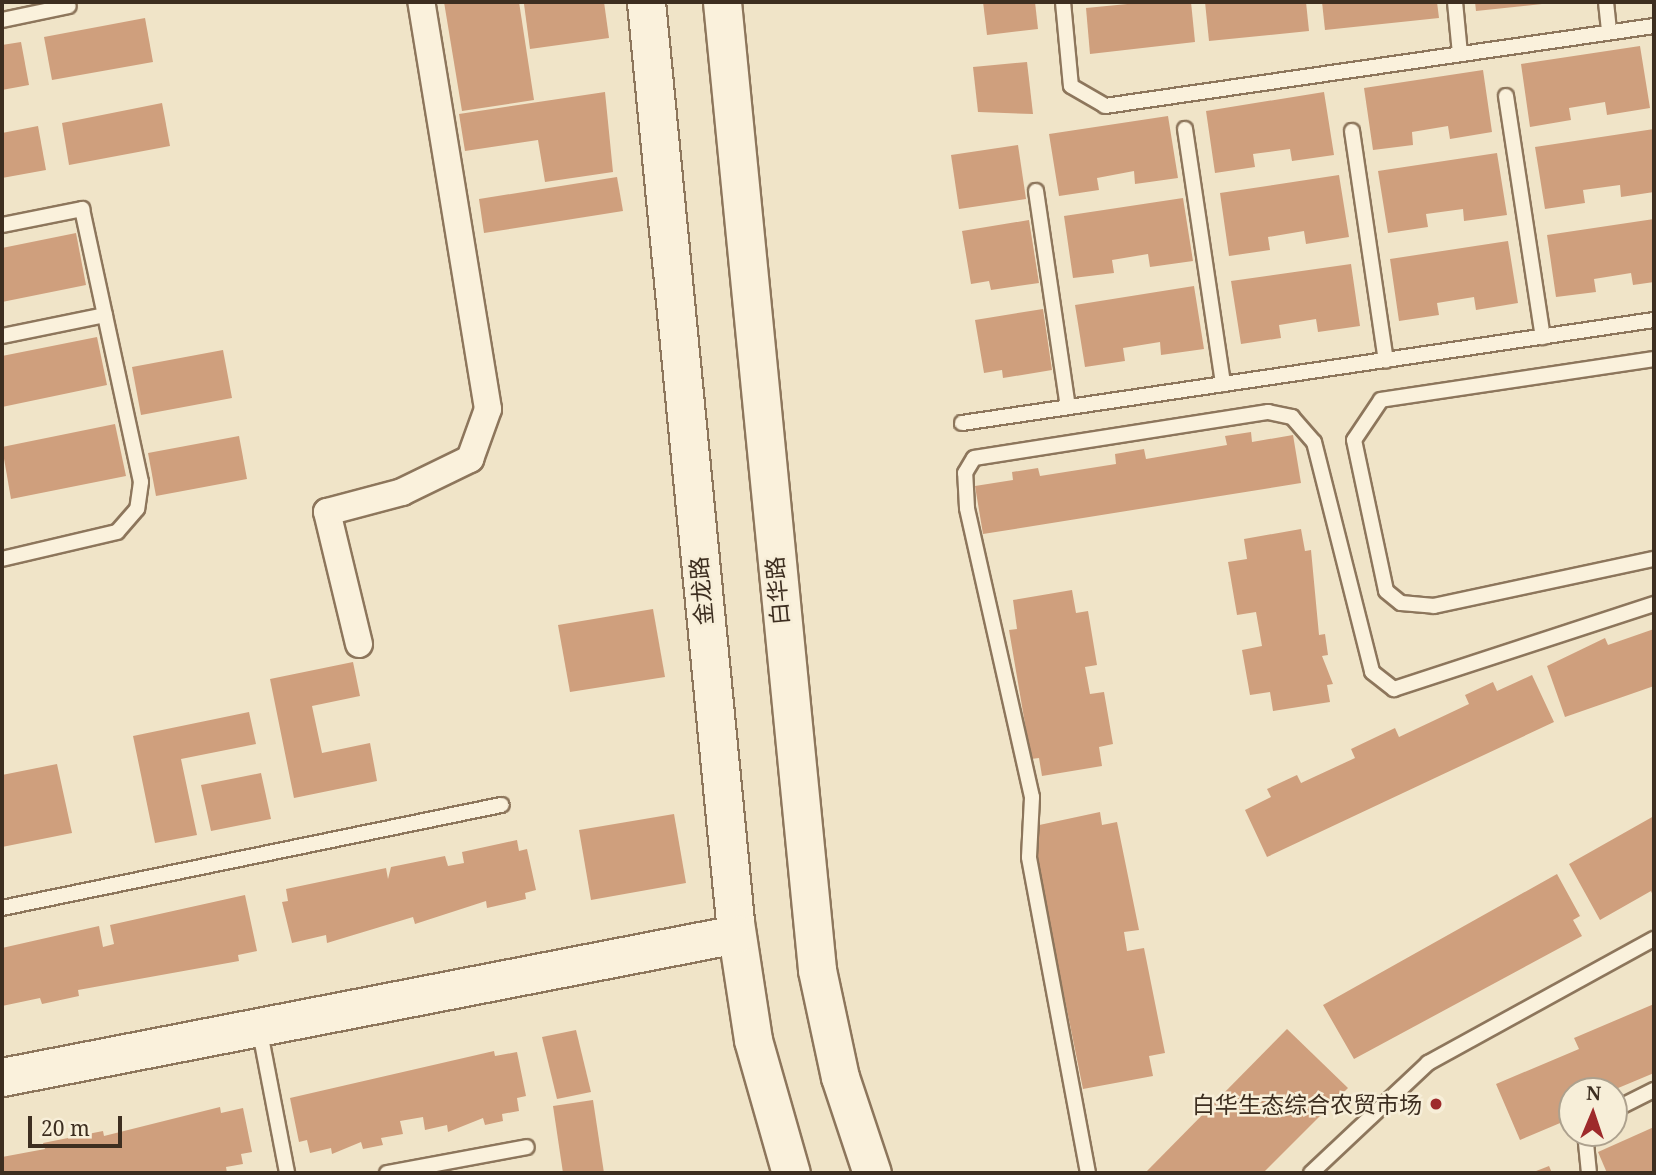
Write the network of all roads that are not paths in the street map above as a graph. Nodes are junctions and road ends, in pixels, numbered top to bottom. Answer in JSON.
{"nodes":[{"id":1,"x":421,"y":2,"type":"edge"},
{"id":2,"x":646,"y":2,"type":"edge"},
{"id":3,"x":722,"y":2,"type":"edge"},
{"id":4,"x":1063,"y":2,"type":"edge"},
{"id":5,"x":1455,"y":2,"type":"edge"},
{"id":6,"x":1606,"y":2,"type":"edge"},
{"id":7,"x":69,"y":6,"type":"dead end"},
{"id":8,"x":2,"y":20,"type":"edge"},
{"id":9,"x":1654,"y":26,"type":"edge"},
{"id":10,"x":1609,"y":32,"type":"junction"},
{"id":11,"x":1460,"y":54,"type":"junction"},
{"id":12,"x":1506,"y":96,"type":"dead end"},
{"id":13,"x":1185,"y":129,"type":"dead end"},
{"id":14,"x":1352,"y":131,"type":"dead end"},
{"id":15,"x":1036,"y":191,"type":"dead end"},
{"id":16,"x":2,"y":225,"type":"edge"},
{"id":17,"x":105,"y":315,"type":"junction"},
{"id":18,"x":1654,"y":320,"type":"edge"},
{"id":19,"x":2,"y":336,"type":"edge"},
{"id":20,"x":1543,"y":337,"type":"junction"},
{"id":21,"x":1654,"y":359,"type":"edge"},
{"id":22,"x":1386,"y":360,"type":"junction"},
{"id":23,"x":1223,"y":384,"type":"junction"},
{"id":24,"x":1068,"y":407,"type":"junction"},
{"id":25,"x":962,"y":423,"type":"dead end"},
{"id":26,"x":2,"y":559,"type":"edge"},
{"id":27,"x":1654,"y":559,"type":"edge"},
{"id":28,"x":1654,"y":604,"type":"edge"},
{"id":29,"x":359,"y":644,"type":"dead end"},
{"id":30,"x":501,"y":805,"type":"dead end"},
{"id":31,"x":2,"y":908,"type":"edge"},
{"id":32,"x":736,"y":934,"type":"junction"},
{"id":33,"x":1654,"y":939,"type":"edge"},
{"id":34,"x":259,"y":1027,"type":"junction"},
{"id":35,"x":2,"y":1077,"type":"edge"},
{"id":36,"x":1654,"y":1090,"type":"edge"},
{"id":37,"x":1628,"y":1103,"type":"edge"},
{"id":38,"x":527,"y":1147,"type":"dead end"},
{"id":39,"x":1586,"y":1147,"type":"edge"},
{"id":40,"x":287,"y":1173,"type":"edge"},
{"id":41,"x":387,"y":1173,"type":"edge"},
{"id":42,"x":791,"y":1173,"type":"edge"},
{"id":43,"x":872,"y":1173,"type":"edge"},
{"id":44,"x":1088,"y":1173,"type":"edge"},
{"id":45,"x":1311,"y":1173,"type":"edge"},
{"id":46,"x":1589,"y":1173,"type":"edge"}],
"edges":[{"from":1,"to":29,"type":"street"},
{"from":2,"to":32,"type":"main road","name":"金龙路"},
{"from":3,"to":43,"type":"main road","name":"白华路"},
{"from":4,"to":11,"type":"lane"},
{"from":5,"to":11,"type":"lane"},
{"from":6,"to":10,"type":"lane"},
{"from":7,"to":8,"type":"lane"},
{"from":9,"to":10,"type":"lane"},
{"from":10,"to":11,"type":"lane"},
{"from":12,"to":20,"type":"lane"},
{"from":13,"to":23,"type":"lane"},
{"from":14,"to":22,"type":"lane"},
{"from":15,"to":24,"type":"lane"},
{"from":16,"to":17,"type":"lane"},
{"from":17,"to":19,"type":"lane"},
{"from":17,"to":26,"type":"lane"},
{"from":18,"to":20,"type":"lane"},
{"from":20,"to":22,"type":"lane"},
{"from":21,"to":27,"type":"lane"},
{"from":22,"to":23,"type":"lane"},
{"from":23,"to":24,"type":"lane"},
{"from":24,"to":25,"type":"lane"},
{"from":28,"to":44,"type":"lane"},
{"from":30,"to":31,"type":"lane"},
{"from":32,"to":34,"type":"main road"},
{"from":32,"to":42,"type":"main road","name":"金龙路"},
{"from":33,"to":45,"type":"lane"},
{"from":34,"to":35,"type":"main road"},
{"from":34,"to":40,"type":"lane"},
{"from":36,"to":37,"type":"lane"},
{"from":38,"to":41,"type":"lane"},
{"from":39,"to":46,"type":"lane"}]}
